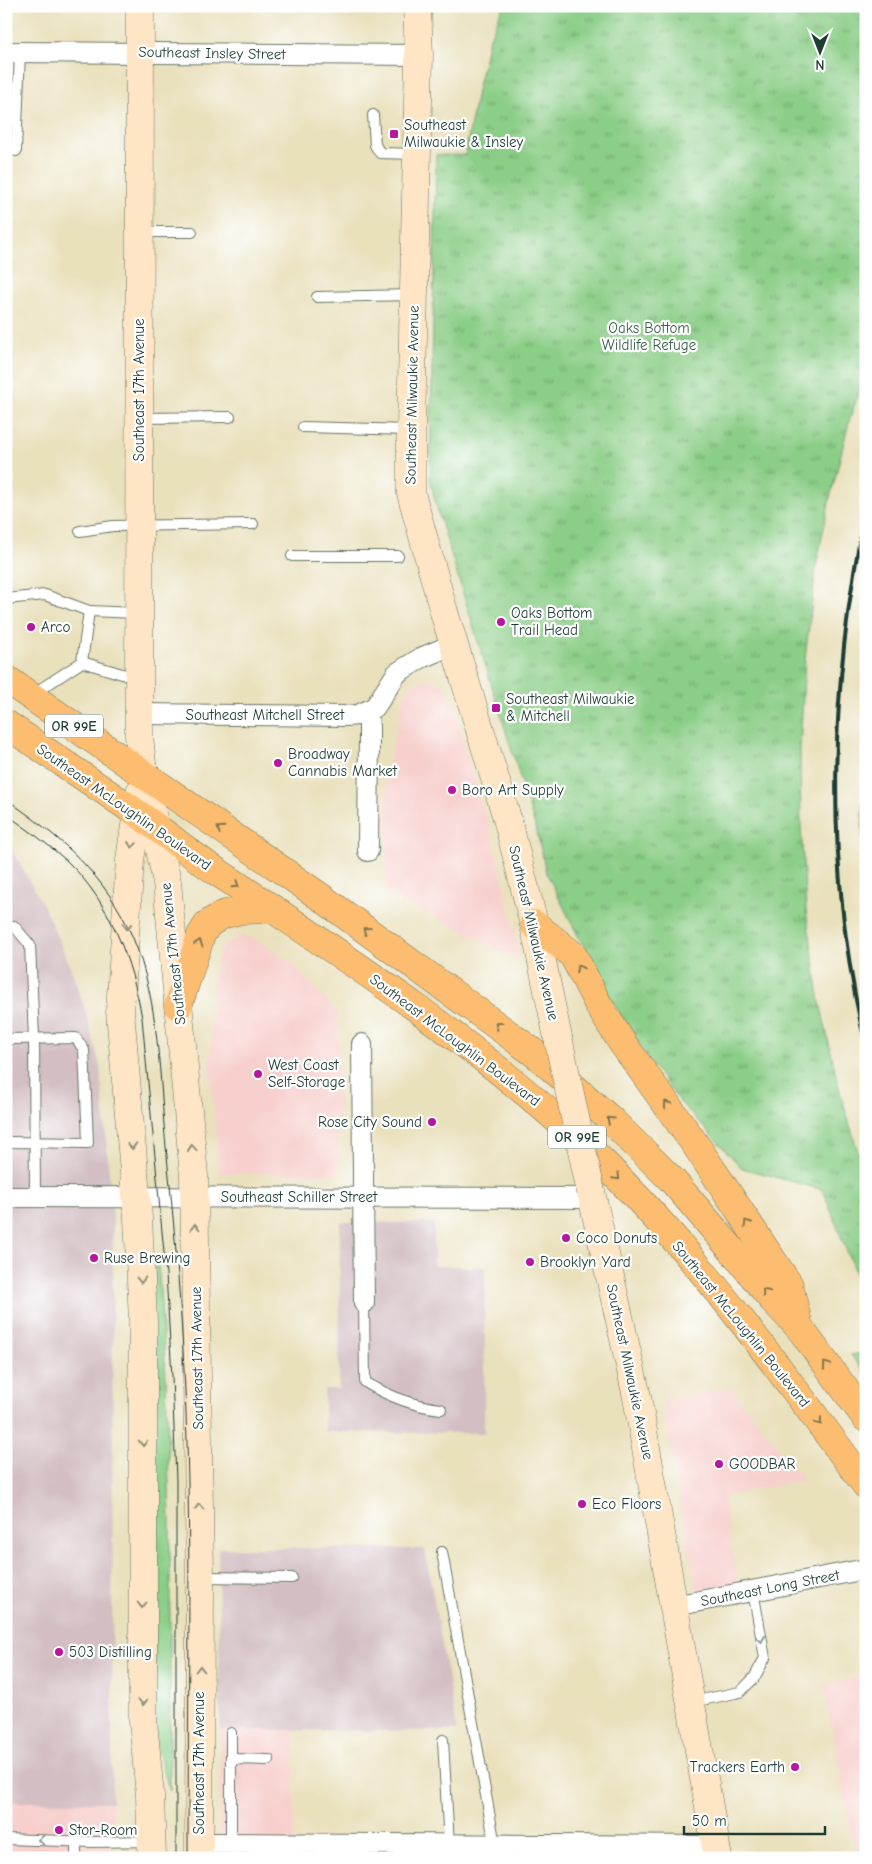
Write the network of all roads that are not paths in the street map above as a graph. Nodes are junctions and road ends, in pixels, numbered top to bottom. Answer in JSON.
{"nodes":[{"id":1,"x":140,"y":6,"type":"edge"},
{"id":2,"x":417,"y":6,"type":"edge"},
{"id":3,"x":13,"y":52,"type":"edge"},
{"id":4,"x":140,"y":52,"type":"junction"},
{"id":5,"x":419,"y":55,"type":"junction"},
{"id":6,"x":373,"y":115,"type":"dead end"},
{"id":7,"x":16,"y":151,"type":"dead end"},
{"id":8,"x":417,"y":154,"type":"junction"},
{"id":9,"x":140,"y":232,"type":"junction"},
{"id":10,"x":192,"y":232,"type":"dead end"},
{"id":11,"x":414,"y":295,"type":"junction"},
{"id":12,"x":317,"y":297,"type":"dead end"},
{"id":13,"x":230,"y":417,"type":"dead end"},
{"id":14,"x":139,"y":418,"type":"junction"},
{"id":15,"x":303,"y":427,"type":"dead end"},
{"id":16,"x":411,"y":430,"type":"junction"},
{"id":17,"x":253,"y":524,"type":"dead end"},
{"id":18,"x":139,"y":525,"type":"junction"},
{"id":19,"x":80,"y":531,"type":"dead end"},
{"id":20,"x":292,"y":556,"type":"dead end"},
{"id":21,"x":398,"y":556,"type":"dead end"},
{"id":22,"x":6,"y":599,"type":"edge"},
{"id":23,"x":89,"y":611,"type":"junction"},
{"id":24,"x":140,"y":613,"type":"junction"},
{"id":25,"x":454,"y":644,"type":"junction"},
{"id":26,"x":82,"y":662,"type":"junction"},
{"id":27,"x":6,"y":679,"type":"edge"},
{"id":28,"x":140,"y":679,"type":"junction"},
{"id":29,"x":30,"y":696,"type":"junction"},
{"id":30,"x":366,"y":712,"type":"junction"},
{"id":31,"x":139,"y":714,"type":"junction"},
{"id":32,"x":6,"y":724,"type":"edge"},
{"id":33,"x":143,"y":773,"type":"junction"},
{"id":34,"x":145,"y":820,"type":"junction"},
{"id":35,"x":368,"y":851,"type":"dead end"},
{"id":36,"x":273,"y":909,"type":"junction"},
{"id":37,"x":534,"y":924,"type":"junction"},
{"id":38,"x":14,"y":926,"type":"dead end"},
{"id":39,"x":178,"y":1006,"type":"junction"},
{"id":40,"x":34,"y":1038,"type":"junction"},
{"id":41,"x":6,"y":1039,"type":"edge"},
{"id":42,"x":362,"y":1044,"type":"dead end"},
{"id":43,"x":6,"y":1142,"type":"edge"},
{"id":44,"x":34,"y":1142,"type":"junction"},
{"id":45,"x":592,"y":1195,"type":"junction"},
{"id":46,"x":136,"y":1196,"type":"junction"},
{"id":47,"x":195,"y":1196,"type":"junction"},
{"id":48,"x":6,"y":1197,"type":"edge"},
{"id":49,"x":35,"y":1197,"type":"junction"},
{"id":50,"x":363,"y":1198,"type":"junction"},
{"id":51,"x":364,"y":1303,"type":"joint"},
{"id":52,"x":799,"y":1327,"type":"junction"},
{"id":53,"x":441,"y":1409,"type":"dead end"},
{"id":54,"x":866,"y":1418,"type":"edge"},
{"id":55,"x":866,"y":1485,"type":"edge"},
{"id":56,"x":442,"y":1552,"type":"dead end"},
{"id":57,"x":866,"y":1569,"type":"edge"},
{"id":58,"x":200,"y":1577,"type":"junction"},
{"id":59,"x":292,"y":1578,"type":"dead end"},
{"id":60,"x":754,"y":1591,"type":"junction"},
{"id":61,"x":674,"y":1606,"type":"junction"},
{"id":62,"x":691,"y":1702,"type":"junction"},
{"id":63,"x":231,"y":1732,"type":"dead end"},
{"id":64,"x":443,"y":1740,"type":"dead end"},
{"id":65,"x":231,"y":1759,"type":"junction"},
{"id":66,"x":269,"y":1760,"type":"dead end"},
{"id":67,"x":6,"y":1839,"type":"edge"},
{"id":68,"x":76,"y":1841,"type":"junction"},
{"id":69,"x":231,"y":1844,"type":"junction"},
{"id":70,"x":449,"y":1845,"type":"junction"},
{"id":71,"x":496,"y":1845,"type":"junction"},
{"id":72,"x":152,"y":1849,"type":"edge"},
{"id":73,"x":199,"y":1850,"type":"edge"},
{"id":74,"x":717,"y":1852,"type":"edge"},
{"id":75,"x":76,"y":1858,"type":"edge"}],
"edges":[{"from":1,"to":4,"type":"street","name":"Southeast 17th Avenue"},
{"from":2,"to":5,"type":"street","name":"Southeast Milwaukie Avenue"},
{"from":3,"to":4,"type":"street","name":"Southeast Insley Street"},
{"from":3,"to":7,"type":"lane"},
{"from":4,"to":5,"type":"street","name":"Southeast Insley Street"},
{"from":4,"to":9,"type":"street","name":"Southeast 17th Avenue"},
{"from":5,"to":8,"type":"street","name":"Southeast Milwaukie Avenue"},
{"from":6,"to":8,"type":"lane"},
{"from":8,"to":11,"type":"street","name":"Southeast Milwaukie Avenue"},
{"from":9,"to":10,"type":"lane"},
{"from":9,"to":14,"type":"street","name":"Southeast 17th Avenue"},
{"from":11,"to":12,"type":"lane"},
{"from":11,"to":16,"type":"street","name":"Southeast Milwaukie Avenue"},
{"from":13,"to":14,"type":"lane"},
{"from":14,"to":18,"type":"street","name":"Southeast 17th Avenue"},
{"from":15,"to":16,"type":"lane"},
{"from":16,"to":25,"type":"street","name":"Southeast Milwaukie Avenue"},
{"from":17,"to":18,"type":"lane"},
{"from":18,"to":19,"type":"lane"},
{"from":18,"to":24,"type":"street","name":"Southeast 17th Avenue"},
{"from":20,"to":21,"type":"lane"},
{"from":22,"to":23,"type":"lane"},
{"from":23,"to":24,"type":"lane"},
{"from":23,"to":26,"type":"lane"},
{"from":24,"to":28,"type":"street","name":"Southeast 17th Avenue"},
{"from":25,"to":30,"type":"street","name":"Southeast Mitchell Street"},
{"from":25,"to":37,"type":"street","name":"Southeast Milwaukie Avenue"},
{"from":26,"to":28,"type":"lane"},
{"from":26,"to":29,"type":"lane"},
{"from":27,"to":29,"type":"highway","number":"OR 99E"},
{"from":28,"to":31,"type":"street","name":"Southeast 17th Avenue"},
{"from":29,"to":33,"type":"highway","number":"OR 99E"},
{"from":30,"to":31,"type":"street","name":"Southeast Mitchell Street"},
{"from":30,"to":35,"type":"street"},
{"from":31,"to":33,"type":"street","name":"Southeast 17th Avenue"},
{"from":32,"to":34,"type":"highway","name":"Southeast McLoughlin Boulevard","number":"OR 99E"},
{"from":33,"to":34,"type":"street","name":"Southeast 17th Avenue"},
{"from":52,"to":33,"type":"highway","number":"OR 99E","one_way":true},
{"from":34,"to":36,"type":"highway","name":"Southeast McLoughlin Boulevard","number":"OR 99E","one_way":true},
{"from":34,"to":39,"type":"street","name":"Southeast 17th Avenue"},
{"from":34,"to":46,"type":"street","name":"Southeast 17th Avenue","one_way":true},
{"from":39,"to":36,"type":"highway","one_way":true},
{"from":36,"to":55,"type":"highway","name":"Southeast McLoughlin Boulevard","number":"OR 99E","one_way":true},
{"from":37,"to":45,"type":"street","name":"Southeast Milwaukie Avenue","bridge":true},
{"from":52,"to":37,"type":"highway","one_way":true},
{"from":38,"to":40,"type":"lane"},
{"from":47,"to":39,"type":"street","name":"Southeast 17th Avenue","one_way":true},
{"from":40,"to":41,"type":"lane"},
{"from":40,"to":44,"type":"lane"},
{"from":40,"to":44,"type":"lane"},
{"from":42,"to":50,"type":"street"},
{"from":43,"to":44,"type":"lane"},
{"from":44,"to":49,"type":"lane"},
{"from":45,"to":50,"type":"street","name":"Southeast Schiller Street"},
{"from":45,"to":61,"type":"street","name":"Southeast Milwaukie Avenue"},
{"from":46,"to":47,"type":"street","name":"Southeast Schiller Street"},
{"from":46,"to":49,"type":"street","name":"Southeast Schiller Street"},
{"from":46,"to":72,"type":"street","name":"Southeast 17th Avenue","one_way":true},
{"from":47,"to":50,"type":"street","name":"Southeast Schiller Street"},
{"from":58,"to":47,"type":"street","name":"Southeast 17th Avenue","one_way":true},
{"from":48,"to":49,"type":"street","name":"Southeast Schiller Street"},
{"from":50,"to":51,"type":"street"},
{"from":51,"to":53,"type":"lane"},
{"from":54,"to":52,"type":"highway","number":"OR 99E","one_way":true},
{"from":56,"to":71,"type":"lane"},
{"from":57,"to":60,"type":"street","name":"Southeast Long Street"},
{"from":58,"to":59,"type":"lane"},
{"from":73,"to":58,"type":"street","name":"Southeast 17th Avenue","one_way":true},
{"from":60,"to":61,"type":"street","name":"Southeast Long Street"},
{"from":60,"to":62,"type":"lane","one_way":true},
{"from":61,"to":62,"type":"street","name":"Southeast Milwaukie Avenue"},
{"from":62,"to":74,"type":"street","name":"Southeast Milwaukie Avenue"},
{"from":63,"to":65,"type":"lane"},
{"from":64,"to":70,"type":"lane"},
{"from":65,"to":66,"type":"lane"},
{"from":65,"to":69,"type":"lane"},
{"from":68,"to":67,"type":"lane","one_way":true},
{"from":68,"to":72,"type":"lane"},
{"from":68,"to":75,"type":"lane"},
{"from":69,"to":70,"type":"street"},
{"from":69,"to":73,"type":"street"},
{"from":70,"to":71,"type":"street"},
{"from":71,"to":74,"type":"street"}]}
